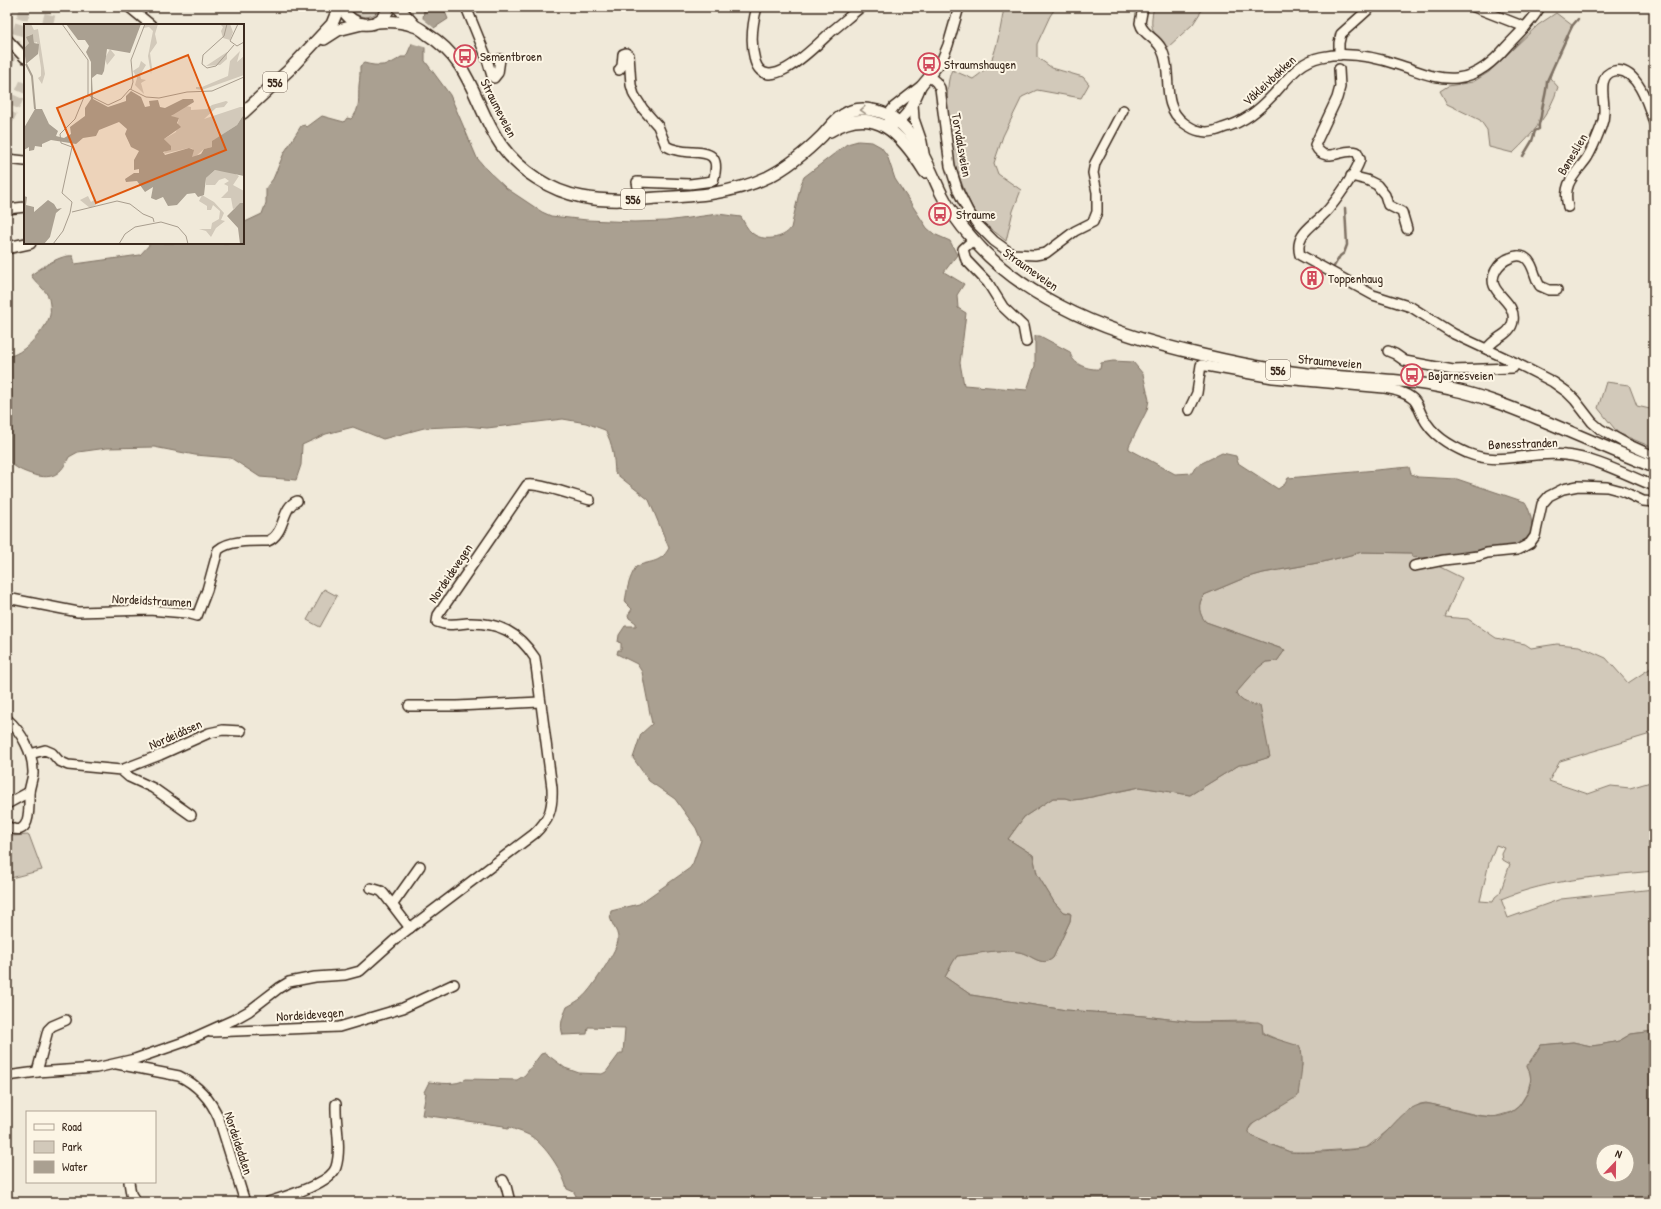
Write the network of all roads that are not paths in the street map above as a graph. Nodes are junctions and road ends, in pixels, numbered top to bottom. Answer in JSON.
{"nodes":[{"id":1,"x":129,"y":7,"type":"edge"},
{"id":2,"x":341,"y":7,"type":"edge"},
{"id":3,"x":389,"y":7,"type":"edge"},
{"id":4,"x":398,"y":7,"type":"edge"},
{"id":5,"x":466,"y":7,"type":"edge"},
{"id":6,"x":757,"y":7,"type":"edge"},
{"id":7,"x":861,"y":7,"type":"edge"},
{"id":8,"x":959,"y":7,"type":"edge"},
{"id":9,"x":1144,"y":7,"type":"edge"},
{"id":10,"x":1371,"y":7,"type":"edge"},
{"id":11,"x":1474,"y":7,"type":"edge"},
{"id":12,"x":1540,"y":7,"type":"edge"},
{"id":13,"x":377,"y":22,"type":"junction"},
{"id":14,"x":150,"y":24,"type":"edge"},
{"id":15,"x":362,"y":24,"type":"junction"},
{"id":16,"x":414,"y":26,"type":"junction"},
{"id":17,"x":1524,"y":27,"type":"junction"},
{"id":18,"x":7,"y":39,"type":"edge"},
{"id":19,"x":306,"y":50,"type":"junction"},
{"id":20,"x":1339,"y":55,"type":"junction"},
{"id":21,"x":24,"y":57,"type":"edge"},
{"id":22,"x":500,"y":59,"type":"dead end"},
{"id":23,"x":619,"y":70,"type":"dead end"},
{"id":24,"x":1339,"y":70,"type":"dead end"},
{"id":25,"x":929,"y":76,"type":"junction"},
{"id":26,"x":921,"y":86,"type":"junction"},
{"id":27,"x":913,"y":103,"type":"junction"},
{"id":28,"x":1123,"y":110,"type":"dead end"},
{"id":29,"x":244,"y":112,"type":"edge"},
{"id":30,"x":888,"y":115,"type":"junction"},
{"id":31,"x":898,"y":122,"type":"junction"},
{"id":32,"x":1654,"y":123,"type":"edge"},
{"id":33,"x":889,"y":128,"type":"junction"},
{"id":34,"x":823,"y":135,"type":"junction"},
{"id":35,"x":924,"y":157,"type":"junction"},
{"id":36,"x":7,"y":159,"type":"edge"},
{"id":37,"x":24,"y":161,"type":"edge"},
{"id":38,"x":1351,"y":176,"type":"junction"},
{"id":39,"x":942,"y":195,"type":"junction"},
{"id":40,"x":640,"y":199,"type":"junction"},
{"id":41,"x":24,"y":206,"type":"edge"},
{"id":42,"x":1568,"y":207,"type":"dead end"},
{"id":43,"x":7,"y":209,"type":"edge"},
{"id":44,"x":1407,"y":229,"type":"dead end"},
{"id":45,"x":973,"y":240,"type":"junction"},
{"id":46,"x":25,"y":244,"type":"edge"},
{"id":47,"x":7,"y":248,"type":"edge"},
{"id":48,"x":1556,"y":290,"type":"dead end"},
{"id":49,"x":1026,"y":342,"type":"dead end"},
{"id":50,"x":1487,"y":348,"type":"junction"},
{"id":51,"x":1388,"y":351,"type":"dead end"},
{"id":52,"x":1516,"y":363,"type":"junction"},
{"id":53,"x":1189,"y":410,"type":"dead end"},
{"id":54,"x":1654,"y":456,"type":"edge"},
{"id":55,"x":1654,"y":467,"type":"edge"},
{"id":56,"x":1654,"y":486,"type":"edge"},
{"id":57,"x":590,"y":500,"type":"dead end"},
{"id":58,"x":297,"y":501,"type":"dead end"},
{"id":59,"x":1654,"y":502,"type":"edge"},
{"id":60,"x":1414,"y":566,"type":"dead end"},
{"id":61,"x":7,"y":598,"type":"edge"},
{"id":62,"x":540,"y":702,"type":"junction"},
{"id":63,"x":409,"y":706,"type":"dead end"},
{"id":64,"x":7,"y":719,"type":"edge"},
{"id":65,"x":241,"y":731,"type":"dead end"},
{"id":66,"x":30,"y":754,"type":"junction"},
{"id":67,"x":121,"y":770,"type":"junction"},
{"id":68,"x":29,"y":792,"type":"junction"},
{"id":69,"x":7,"y":804,"type":"edge"},
{"id":70,"x":191,"y":815,"type":"dead end"},
{"id":71,"x":7,"y":826,"type":"edge"},
{"id":72,"x":420,"y":866,"type":"dead end"},
{"id":73,"x":371,"y":888,"type":"dead end"},
{"id":74,"x":392,"y":904,"type":"junction"},
{"id":75,"x":410,"y":928,"type":"junction"},
{"id":76,"x":454,"y":984,"type":"dead end"},
{"id":77,"x":66,"y":1020,"type":"dead end"},
{"id":78,"x":208,"y":1032,"type":"junction"},
{"id":79,"x":116,"y":1064,"type":"junction"},
{"id":80,"x":37,"y":1072,"type":"junction"},
{"id":81,"x":7,"y":1076,"type":"edge"},
{"id":82,"x":336,"y":1104,"type":"dead end"},
{"id":83,"x":502,"y":1180,"type":"dead end"},
{"id":84,"x":128,"y":1183,"type":"edge"},
{"id":85,"x":136,"y":1202,"type":"edge"},
{"id":86,"x":244,"y":1202,"type":"edge"},
{"id":87,"x":268,"y":1202,"type":"edge"},
{"id":88,"x":510,"y":1202,"type":"edge"}],
"edges":[{"from":1,"to":14,"type":"street"},
{"from":2,"to":15,"type":"main road","number":"556"},
{"from":2,"to":19,"type":"main road","number":"556"},
{"from":3,"to":13,"type":"main road"},
{"from":4,"to":16,"type":"main road","name":"Straumeveien","number":"556"},
{"from":5,"to":22,"type":"street","name":"Straumeveien"},
{"from":6,"to":7,"type":"street"},
{"from":8,"to":25,"type":"street"},
{"from":9,"to":20,"type":"street","name":"Våkleivbakken"},
{"from":10,"to":20,"type":"street"},
{"from":11,"to":17,"type":"street"},
{"from":12,"to":17,"type":"street","name":"Våkleivbakken"},
{"from":13,"to":15,"type":"main road","number":"556"},
{"from":13,"to":16,"type":"main road","name":"Straumeveien","number":"556"},
{"from":15,"to":19,"type":"main road","number":"556"},
{"from":16,"to":40,"type":"main road","name":"Straumeveien","number":"556"},
{"from":17,"to":20,"type":"street","name":"Våkleivbakken"},
{"from":18,"to":21,"type":"street"},
{"from":19,"to":29,"type":"main road","number":"556"},
{"from":23,"to":40,"type":"street"},
{"from":24,"to":38,"type":"street"},
{"from":25,"to":26,"type":"street"},
{"from":25,"to":28,"type":"street","name":"Torvdalsveien"},
{"from":26,"to":27,"type":"street"},
{"from":26,"to":30,"type":"street"},
{"from":27,"to":31,"type":"street"},
{"from":27,"to":35,"type":"street","name":"Straumeveien"},
{"from":30,"to":31,"type":"main road","name":"Straumeveien","number":"556"},
{"from":30,"to":33,"type":"street"},
{"from":30,"to":34,"type":"main road","name":"Straumeveien","number":"556","one_way":true},
{"from":31,"to":33,"type":"street"},
{"from":31,"to":35,"type":"main road","name":"Straumeveien","number":"556"},
{"from":32,"to":42,"type":"street","name":"Bøneslien"},
{"from":33,"to":34,"type":"main road","name":"Straumeveien","number":"556"},
{"from":33,"to":39,"type":"main road","name":"Straumeveien","number":"556"},
{"from":34,"to":40,"type":"main road","name":"Straumeveien","number":"556"},
{"from":35,"to":39,"type":"main road","name":"Straumeveien","number":"556"},
{"from":36,"to":37,"type":"street"},
{"from":38,"to":44,"type":"street"},
{"from":38,"to":50,"type":"street"},
{"from":39,"to":45,"type":"main road","name":"Straumeveien","number":"556"},
{"from":41,"to":43,"type":"street"},
{"from":45,"to":49,"type":"street"},
{"from":45,"to":55,"type":"main road","name":"Straumeveien","number":"556"},
{"from":46,"to":47,"type":"main road"},
{"from":48,"to":50,"type":"street"},
{"from":50,"to":52,"type":"street"},
{"from":51,"to":52,"type":"street"},
{"from":52,"to":54,"type":"street"},
{"from":53,"to":56,"type":"street","name":"Bønesstranden"},
{"from":57,"to":62,"type":"street","name":"Nordeidevegen"},
{"from":58,"to":61,"type":"street","name":"Nordeidstraumen"},
{"from":59,"to":60,"type":"street"},
{"from":62,"to":63,"type":"street"},
{"from":62,"to":75,"type":"street","name":"Nordeidevegen"},
{"from":64,"to":66,"type":"street"},
{"from":65,"to":67,"type":"street","name":"Nordeidåsen"},
{"from":66,"to":67,"type":"street","name":"Nordeidåsen"},
{"from":66,"to":68,"type":"street"},
{"from":67,"to":70,"type":"street","name":"Nordeidåsen"},
{"from":68,"to":69,"type":"street"},
{"from":68,"to":71,"type":"street"},
{"from":72,"to":74,"type":"street"},
{"from":73,"to":74,"type":"street"},
{"from":74,"to":75,"type":"street"},
{"from":75,"to":78,"type":"street","name":"Nordeidevegen"},
{"from":76,"to":78,"type":"street","name":"Nordeidevegen"},
{"from":77,"to":80,"type":"street"},
{"from":78,"to":79,"type":"street","name":"Nordeidevegen"},
{"from":79,"to":80,"type":"street","name":"Nordeidevegen"},
{"from":79,"to":86,"type":"street","name":"Nordeidedalen"},
{"from":80,"to":81,"type":"street","name":"Nordeidevegen"},
{"from":82,"to":87,"type":"street"},
{"from":83,"to":88,"type":"street"},
{"from":84,"to":85,"type":"street"}]}
